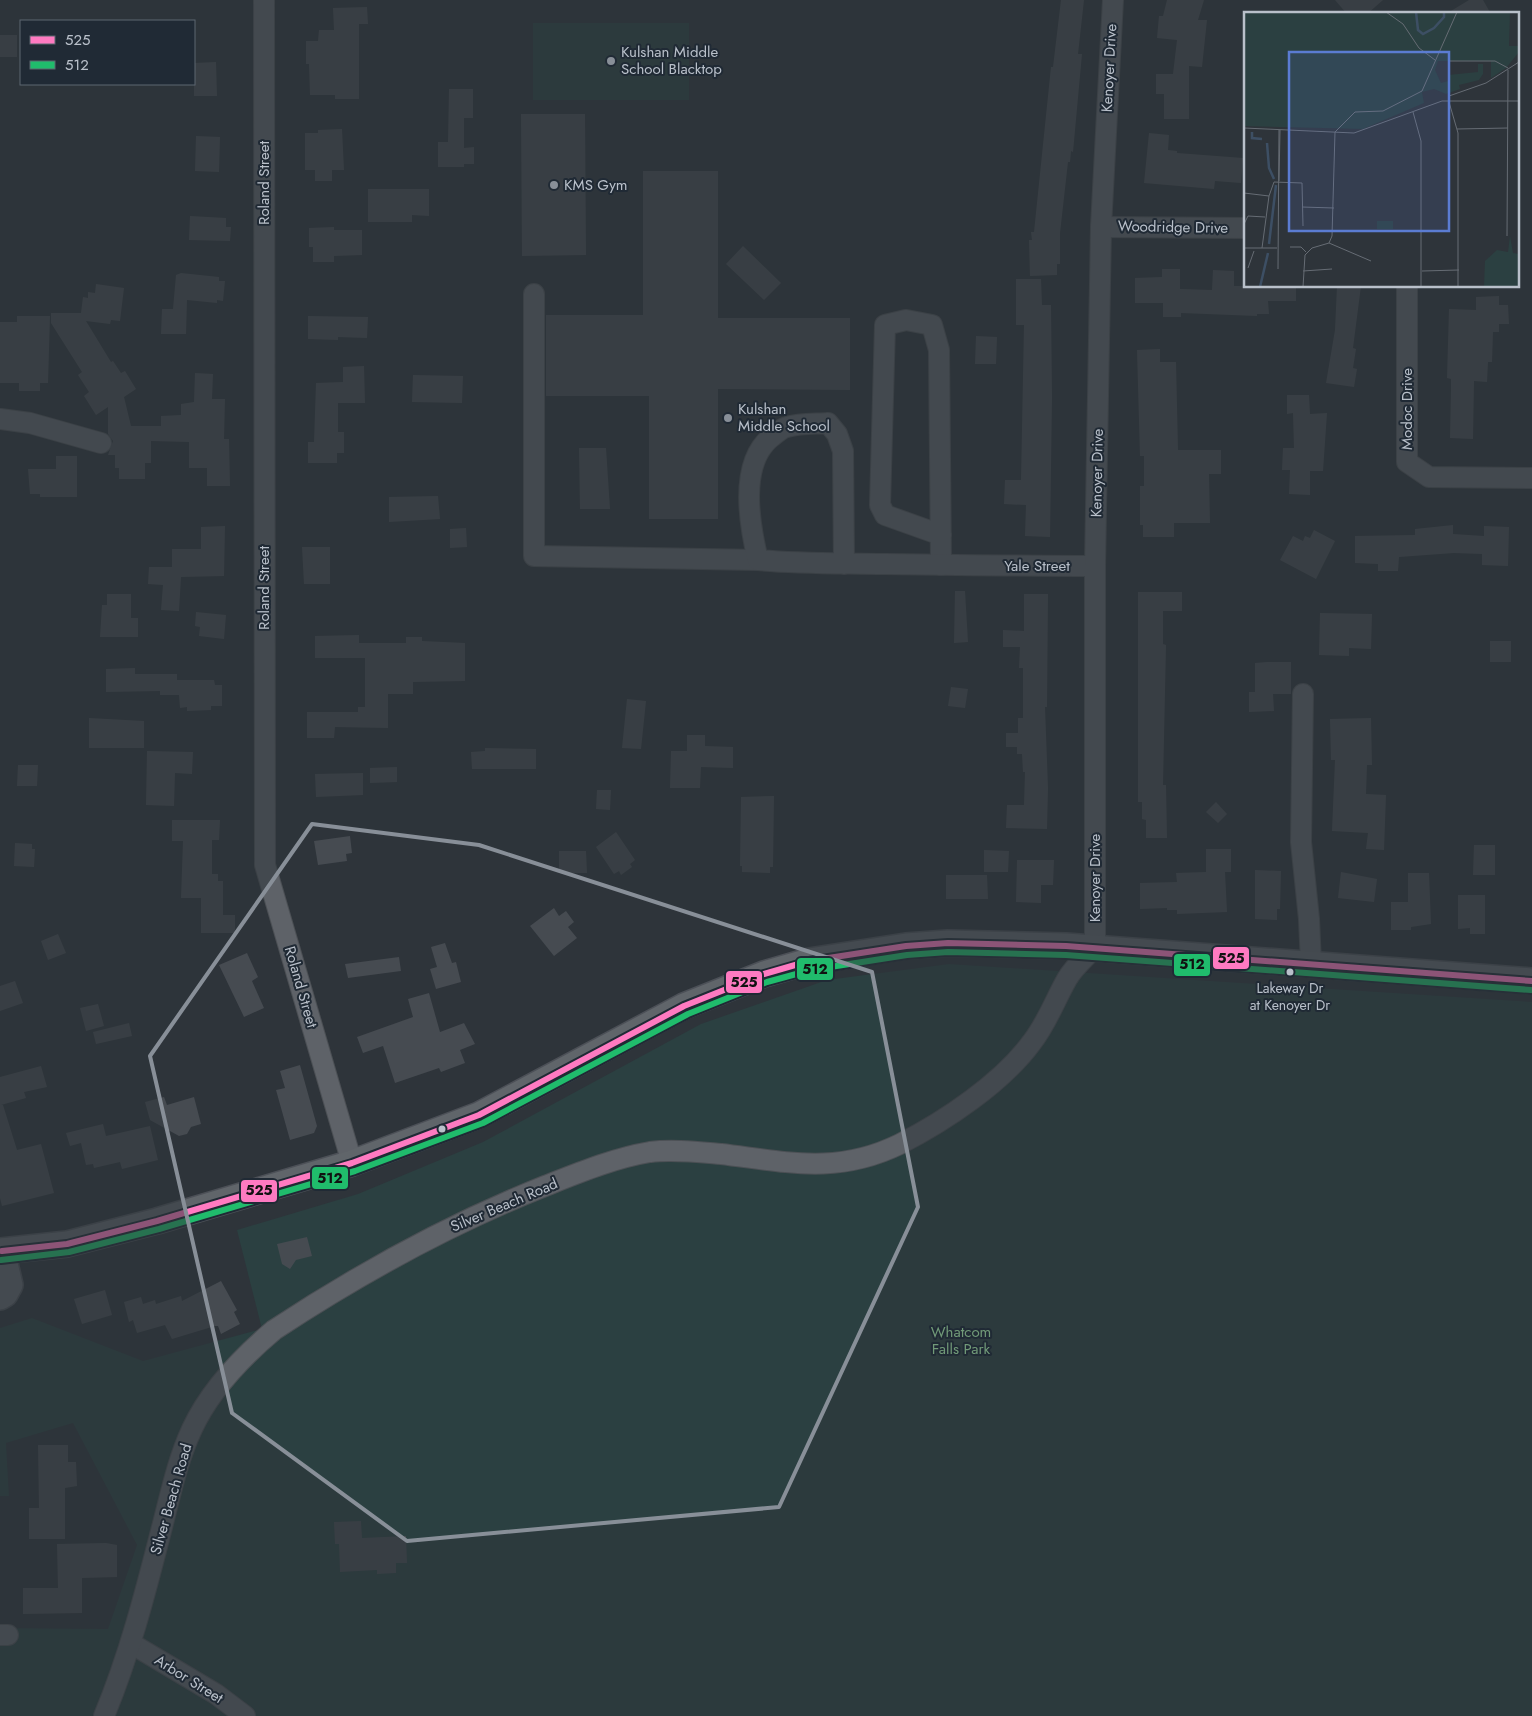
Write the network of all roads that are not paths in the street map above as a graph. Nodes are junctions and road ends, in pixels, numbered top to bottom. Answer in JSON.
{"nodes":[{"id":1,"x":264,"y":0,"type":"edge"},
{"id":2,"x":1113,"y":0,"type":"edge"},
{"id":3,"x":1101,"y":227,"type":"junction"},
{"id":4,"x":1244,"y":228,"type":"edge"},
{"id":5,"x":1407,"y":288,"type":"edge"},
{"id":6,"x":534,"y":294,"type":"dead end"},
{"id":7,"x":0,"y":419,"type":"edge"},
{"id":8,"x":102,"y":443,"type":"dead end"},
{"id":9,"x":1532,"y":478,"type":"edge"},
{"id":10,"x":940,"y":535,"type":"junction"},
{"id":11,"x":758,"y":560,"type":"junction"},
{"id":12,"x":844,"y":564,"type":"junction"},
{"id":13,"x":941,"y":565,"type":"junction"},
{"id":14,"x":1095,"y":566,"type":"junction"},
{"id":15,"x":1303,"y":694,"type":"dead end"},
{"id":16,"x":1095,"y":947,"type":"junction"},
{"id":17,"x":1311,"y":964,"type":"junction"},
{"id":18,"x":1532,"y":981,"type":"edge"},
{"id":19,"x":352,"y":1163,"type":"junction"},
{"id":20,"x":1,"y":1248,"type":"edge"},
{"id":21,"x":0,"y":1297,"type":"edge"},
{"id":22,"x":132,"y":1644,"type":"junction"},
{"id":23,"x":104,"y":1716,"type":"edge"},
{"id":24,"x":245,"y":1716,"type":"edge"}],
"edges":[{"from":1,"to":19,"type":"street","name":"Roland Street"},
{"from":2,"to":3,"type":"street","name":"Kenoyer Drive"},
{"from":3,"to":4,"type":"street","name":"Woodridge Drive"},
{"from":3,"to":14,"type":"street","name":"Kenoyer Drive"},
{"from":5,"to":9,"type":"street","name":"Modoc Drive"},
{"from":6,"to":11,"type":"street","name":"Yale Street"},
{"from":7,"to":8,"type":"street"},
{"from":10,"to":10,"type":"street"},
{"from":10,"to":13,"type":"street"},
{"from":11,"to":12,"type":"street","name":"Yale Street"},
{"from":11,"to":12,"type":"street"},
{"from":12,"to":13,"type":"street","name":"Yale Street"},
{"from":13,"to":14,"type":"street","name":"Yale Street"},
{"from":14,"to":16,"type":"street","name":"Kenoyer Drive"},
{"from":15,"to":17,"type":"street"},
{"from":16,"to":17,"type":"main road"},
{"from":16,"to":19,"type":"main road"},
{"from":16,"to":22,"type":"street","name":"Silver Beach Road"},
{"from":17,"to":18,"type":"main road"},
{"from":19,"to":20,"type":"main road"},
{"from":20,"to":21,"type":"main road"},
{"from":22,"to":23,"type":"street","name":"Silver Beach Road"},
{"from":22,"to":24,"type":"street","name":"Arbor Street"}]}
